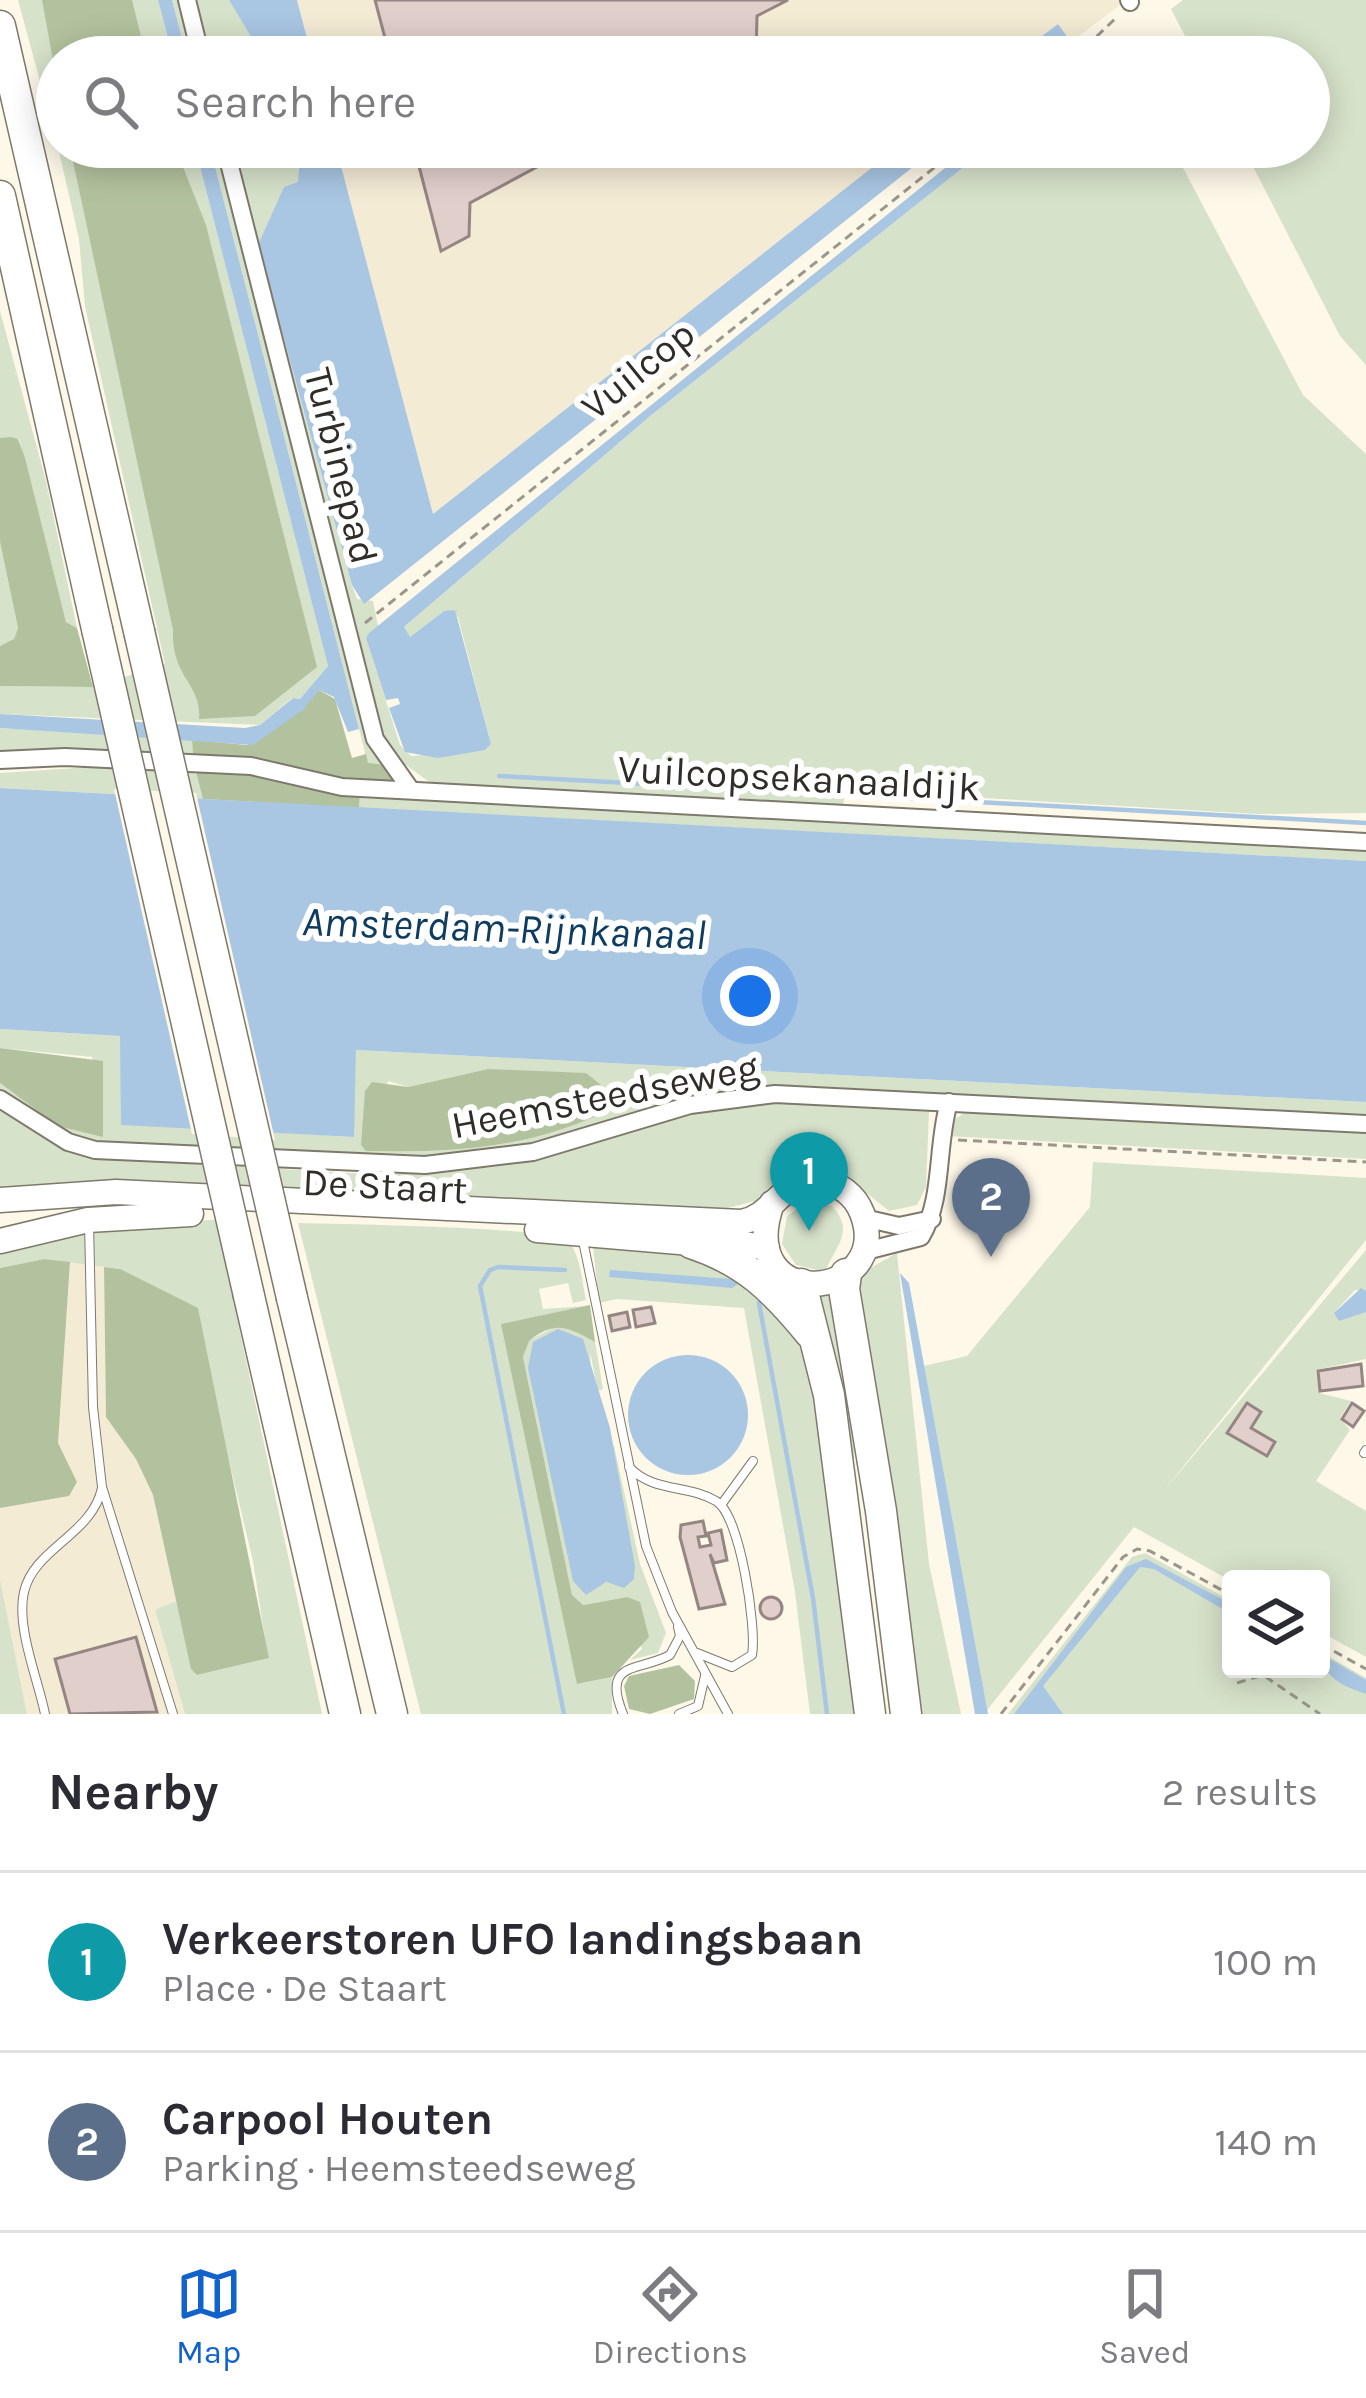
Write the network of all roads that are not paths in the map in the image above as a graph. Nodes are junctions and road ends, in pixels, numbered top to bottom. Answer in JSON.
{"nodes":[{"id":1,"x":187,"y":0,"type":"edge"},
{"id":2,"x":0,"y":26,"type":"edge"},
{"id":3,"x":196,"y":36,"type":"edge"},
{"id":4,"x":230,"y":168,"type":"edge"},
{"id":5,"x":0,"y":196,"type":"edge"},
{"id":6,"x":0,"y":760,"type":"edge"},
{"id":7,"x":411,"y":790,"type":"junction"},
{"id":8,"x":1366,"y":842,"type":"edge"},
{"id":9,"x":0,"y":1100,"type":"edge"},
{"id":10,"x":949,"y":1102,"type":"junction"},
{"id":11,"x":1366,"y":1124,"type":"edge"},
{"id":12,"x":138,"y":1197,"type":"junction"},
{"id":13,"x":0,"y":1200,"type":"edge"},
{"id":14,"x":772,"y":1203,"type":"junction"},
{"id":15,"x":87,"y":1212,"type":"junction"},
{"id":16,"x":864,"y":1218,"type":"junction"},
{"id":17,"x":932,"y":1219,"type":"junction"},
{"id":18,"x":0,"y":1224,"type":"edge"},
{"id":19,"x":582,"y":1234,"type":"junction"},
{"id":20,"x":0,"y":1241,"type":"edge"},
{"id":21,"x":691,"y":1243,"type":"junction"},
{"id":22,"x":767,"y":1248,"type":"junction"},
{"id":23,"x":854,"y":1263,"type":"junction"},
{"id":24,"x":801,"y":1285,"type":"junction"},
{"id":25,"x":818,"y":1342,"type":"junction"},
{"id":26,"x":752,"y":1461,"type":"dead end"},
{"id":27,"x":628,"y":1466,"type":"junction"},
{"id":28,"x":102,"y":1486,"type":"junction"},
{"id":29,"x":721,"y":1505,"type":"junction"},
{"id":30,"x":676,"y":1619,"type":"junction"},
{"id":31,"x":694,"y":1651,"type":"junction"},
{"id":32,"x":703,"y":1666,"type":"junction"},
{"id":33,"x":45,"y":1714,"type":"edge"},
{"id":34,"x":173,"y":1714,"type":"edge"},
{"id":35,"x":345,"y":1714,"type":"edge"},
{"id":36,"x":392,"y":1714,"type":"edge"},
{"id":37,"x":623,"y":1714,"type":"edge"},
{"id":38,"x":679,"y":1714,"type":"edge"},
{"id":39,"x":728,"y":1714,"type":"edge"},
{"id":40,"x":870,"y":1714,"type":"edge"},
{"id":41,"x":906,"y":1714,"type":"edge"}],
"edges":[{"from":1,"to":3,"type":"street"},
{"from":2,"to":36,"type":"highway","bridge":true},
{"from":4,"to":7,"type":"street","name":"Turbinepad"},
{"from":5,"to":35,"type":"highway","bridge":true},
{"from":6,"to":7,"type":"street","name":"Vuilcopsekanaaldijk"},
{"from":7,"to":8,"type":"street","name":"Vuilcopsekanaaldijk"},
{"from":9,"to":10,"type":"street","name":"Heemsteedseweg"},
{"from":10,"to":11,"type":"street","name":"Heemsteedseweg"},
{"from":10,"to":17,"type":"street"},
{"from":12,"to":13,"type":"main road","name":"De Staart"},
{"from":12,"to":14,"type":"main road","name":"De Staart"},
{"from":12,"to":15,"type":"main road","name":"De Staart"},
{"from":14,"to":16,"type":"main road"},
{"from":14,"to":22,"type":"main road"},
{"from":15,"to":18,"type":"main road","name":"De Staart"},
{"from":15,"to":19,"type":"main road","name":"De Staart"},
{"from":15,"to":20,"type":"main road","name":"De Staart"},
{"from":15,"to":28,"type":"lane"},
{"from":16,"to":17,"type":"street"},
{"from":16,"to":23,"type":"main road"},
{"from":17,"to":23,"type":"street"},
{"from":19,"to":21,"type":"main road","name":"De Staart"},
{"from":19,"to":27,"type":"lane"},
{"from":21,"to":22,"type":"main road","name":"De Staart"},
{"from":21,"to":25,"type":"highway"},
{"from":22,"to":24,"type":"main road"},
{"from":23,"to":24,"type":"main road"},
{"from":23,"to":41,"type":"highway"},
{"from":24,"to":25,"type":"highway"},
{"from":25,"to":40,"type":"highway"},
{"from":26,"to":29,"type":"lane"},
{"from":27,"to":29,"type":"lane"},
{"from":27,"to":30,"type":"lane"},
{"from":28,"to":33,"type":"lane"},
{"from":28,"to":34,"type":"lane"},
{"from":29,"to":31,"type":"lane"},
{"from":30,"to":31,"type":"lane"},
{"from":30,"to":37,"type":"lane"},
{"from":31,"to":32,"type":"lane"},
{"from":32,"to":38,"type":"lane"},
{"from":32,"to":39,"type":"lane"}]}
